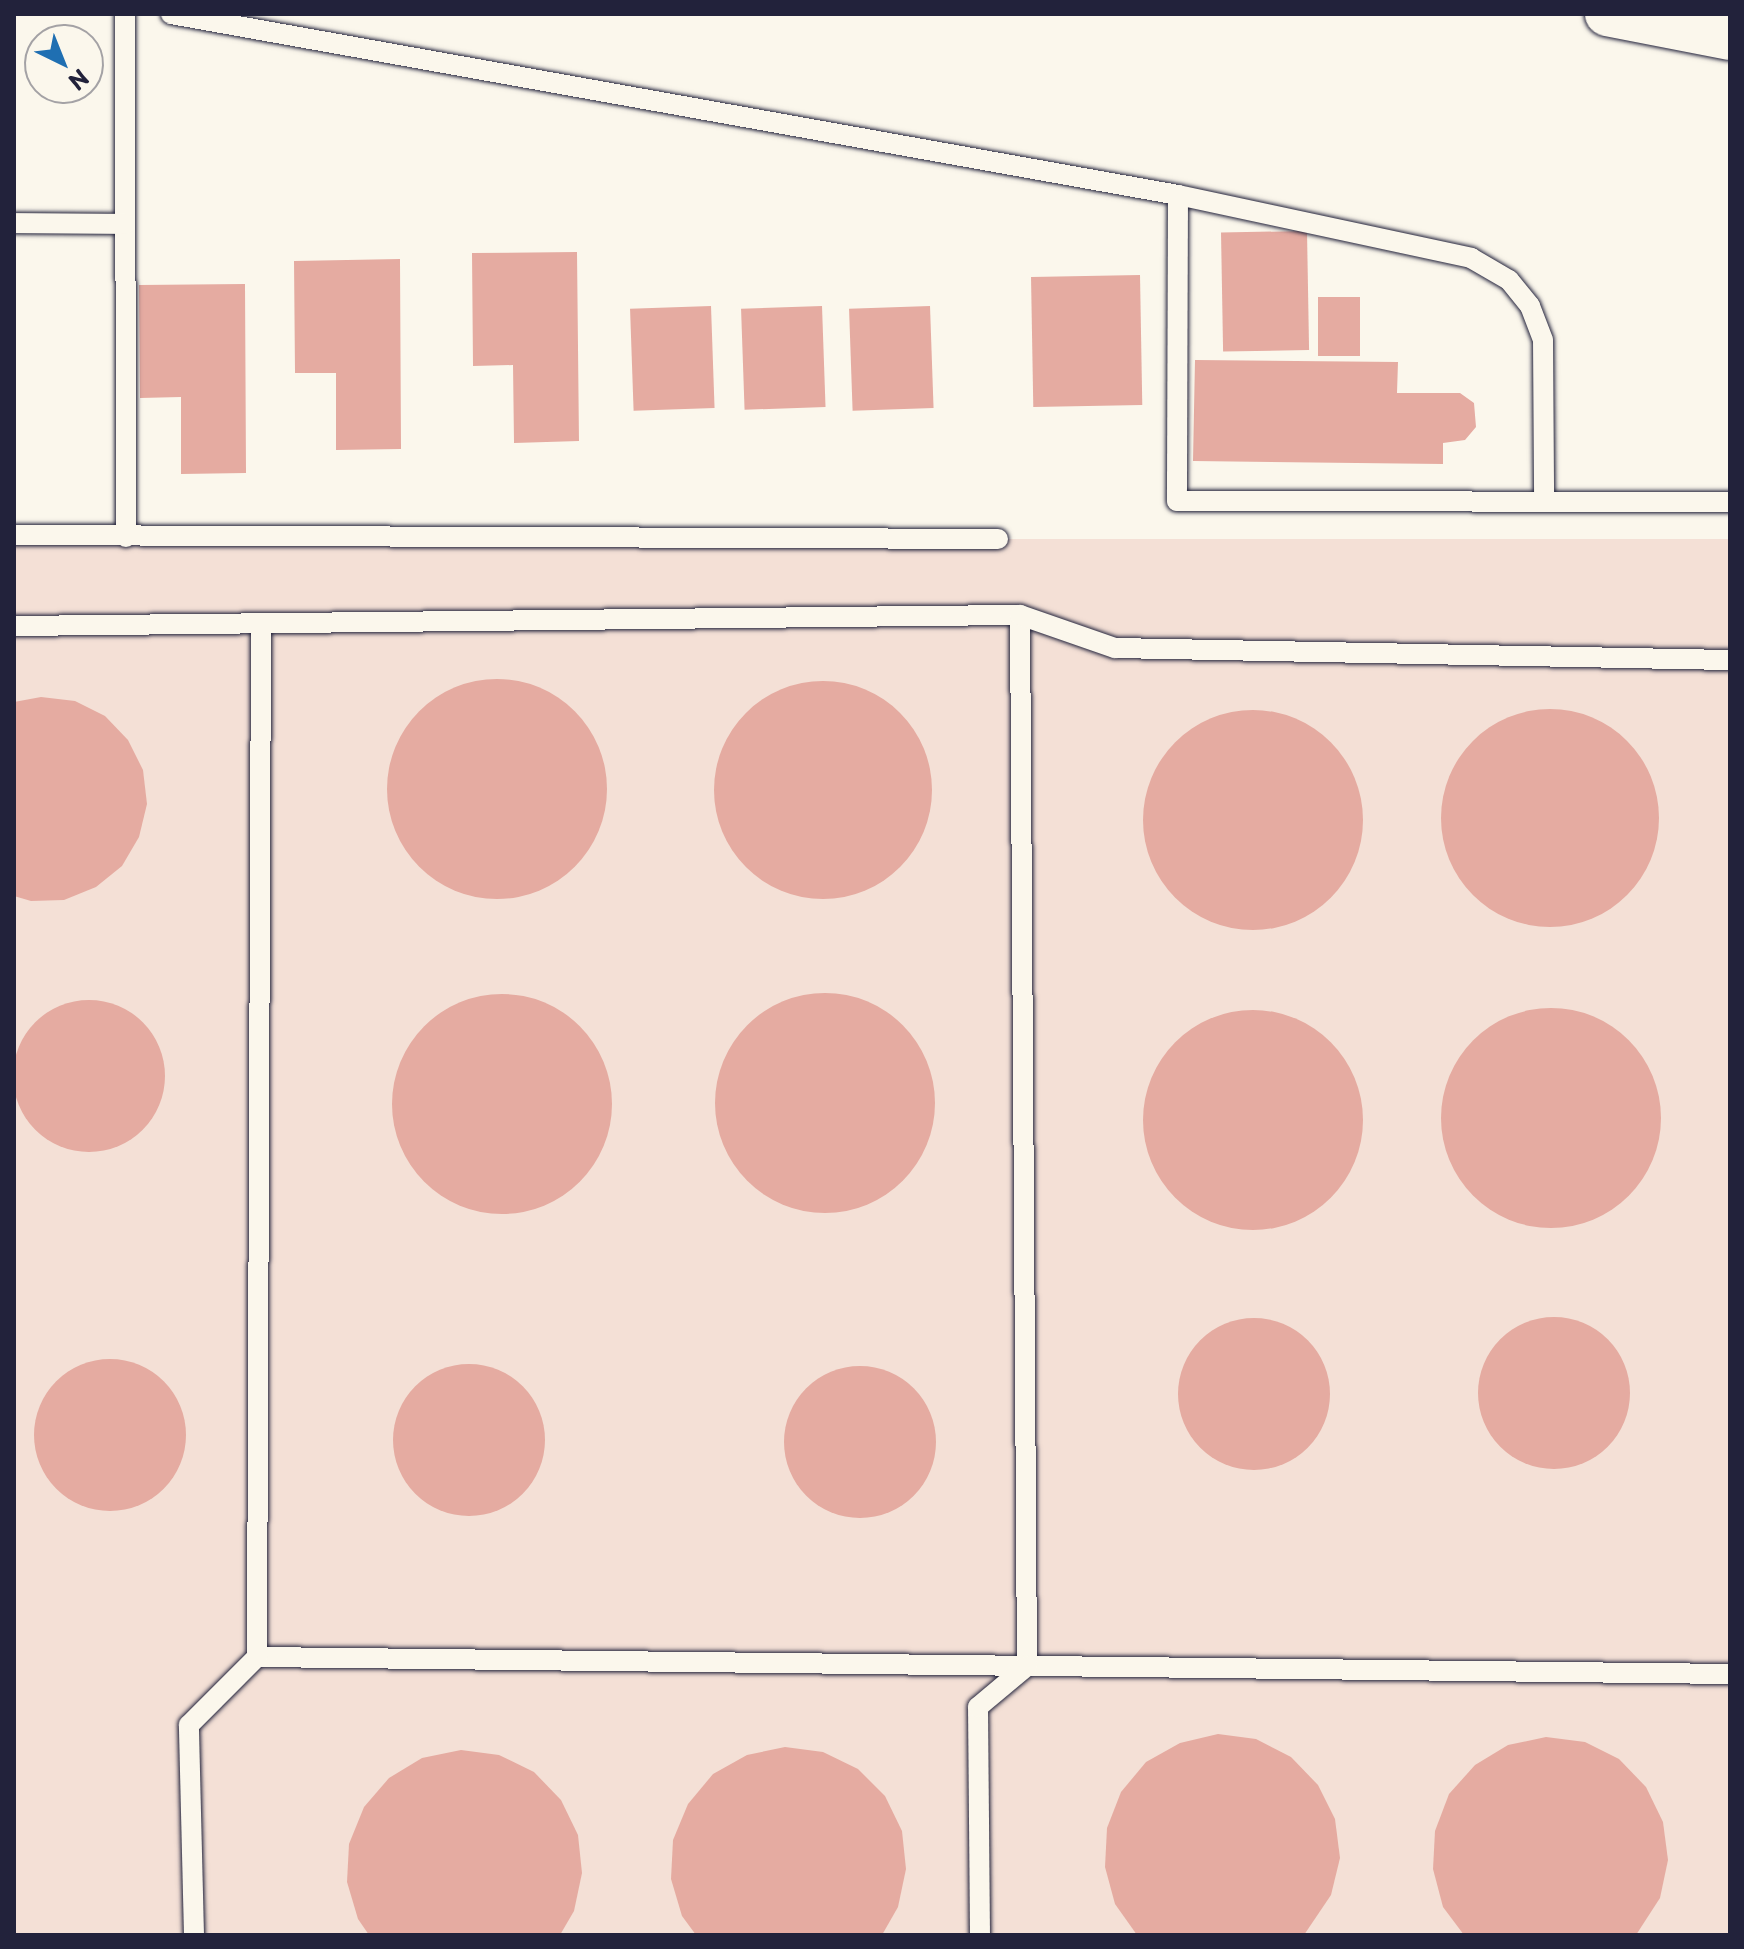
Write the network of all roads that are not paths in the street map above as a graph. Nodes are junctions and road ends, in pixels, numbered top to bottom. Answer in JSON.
{"nodes":[{"id":1,"x":125,"y":14,"type":"edge"},
{"id":2,"x":171,"y":14,"type":"edge"},
{"id":3,"x":1607,"y":14,"type":"edge"},
{"id":4,"x":1730,"y":38,"type":"edge"},
{"id":5,"x":1178,"y":195,"type":"junction"},
{"id":6,"x":14,"y":223,"type":"edge"},
{"id":7,"x":125,"y":224,"type":"junction"},
{"id":8,"x":1544,"y":502,"type":"junction"},
{"id":9,"x":1730,"y":502,"type":"edge"},
{"id":10,"x":14,"y":535,"type":"edge"},
{"id":11,"x":126,"y":537,"type":"junction"},
{"id":12,"x":998,"y":539,"type":"dead end"},
{"id":13,"x":1020,"y":615,"type":"junction"},
{"id":14,"x":261,"y":623,"type":"junction"},
{"id":15,"x":14,"y":626,"type":"edge"},
{"id":16,"x":1730,"y":660,"type":"edge"},
{"id":17,"x":257,"y":1657,"type":"junction"},
{"id":18,"x":1027,"y":1666,"type":"junction"},
{"id":19,"x":1730,"y":1674,"type":"edge"},
{"id":20,"x":194,"y":1935,"type":"edge"},
{"id":21,"x":980,"y":1935,"type":"edge"}],
"edges":[{"from":1,"to":7,"type":"lane"},
{"from":2,"to":5,"type":"lane"},
{"from":3,"to":4,"type":"street"},
{"from":5,"to":8,"type":"lane"},
{"from":5,"to":8,"type":"lane"},
{"from":6,"to":7,"type":"lane"},
{"from":7,"to":11,"type":"lane"},
{"from":8,"to":9,"type":"lane"},
{"from":10,"to":11,"type":"lane"},
{"from":11,"to":12,"type":"lane"},
{"from":13,"to":14,"type":"lane"},
{"from":13,"to":16,"type":"lane"},
{"from":13,"to":18,"type":"lane"},
{"from":14,"to":15,"type":"lane"},
{"from":14,"to":17,"type":"lane"},
{"from":17,"to":18,"type":"lane"},
{"from":17,"to":20,"type":"lane"},
{"from":18,"to":19,"type":"lane"},
{"from":18,"to":21,"type":"lane"}]}
